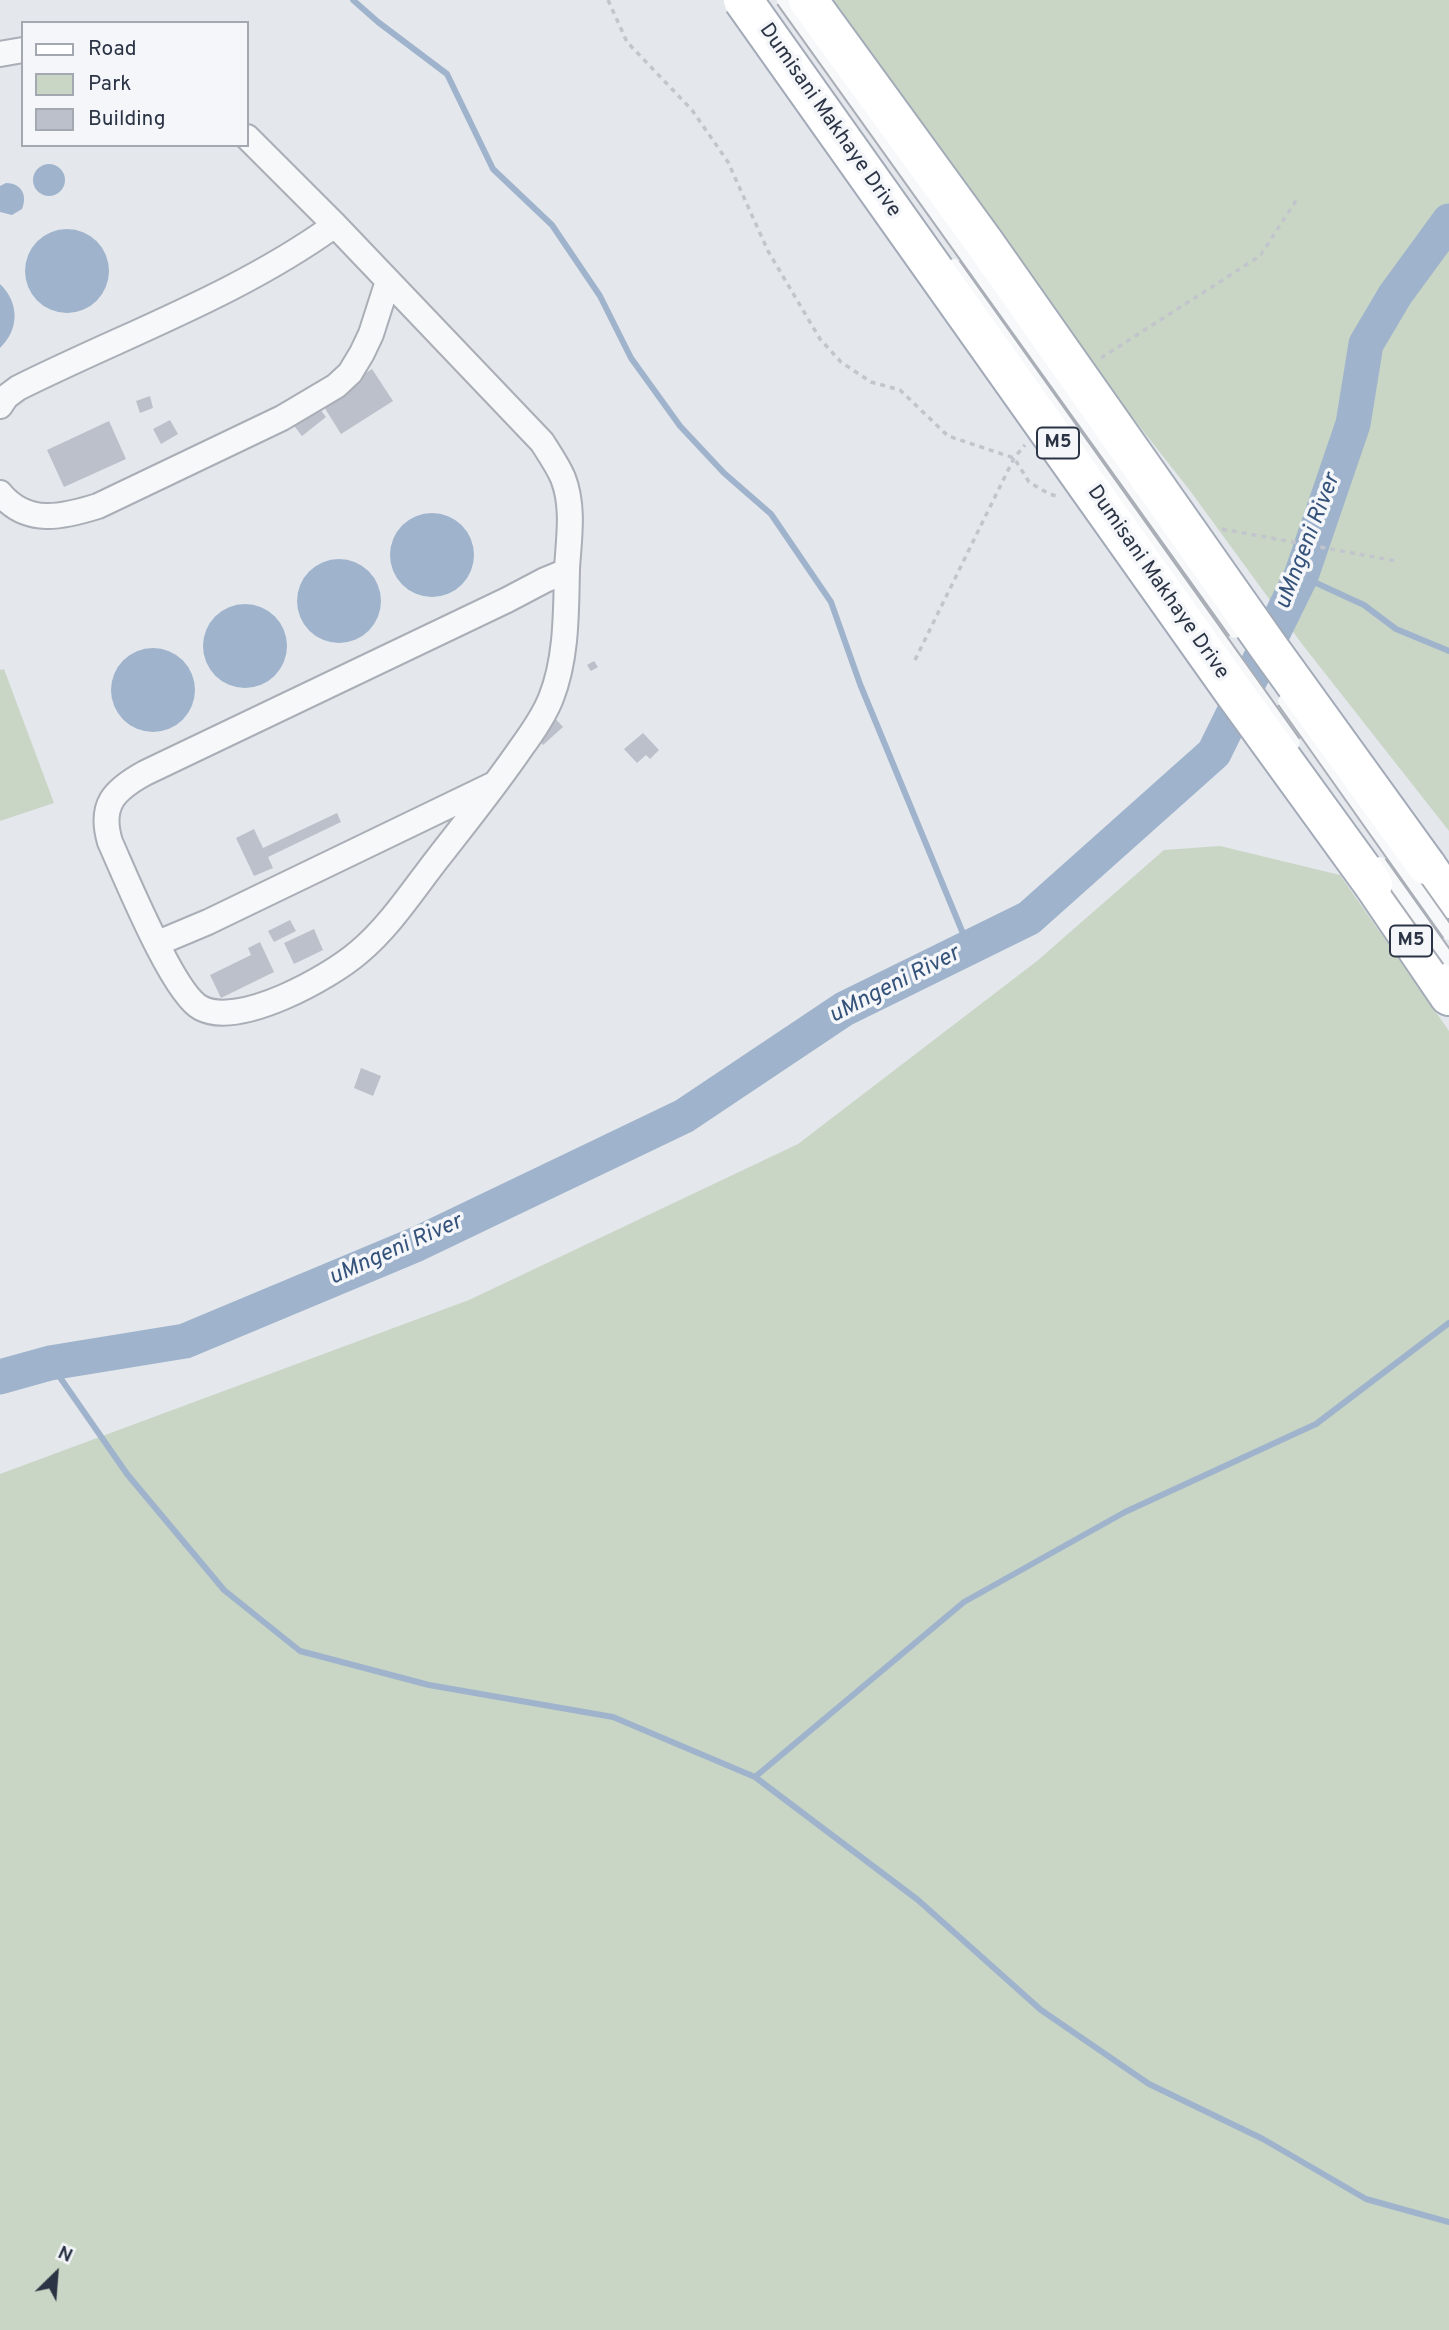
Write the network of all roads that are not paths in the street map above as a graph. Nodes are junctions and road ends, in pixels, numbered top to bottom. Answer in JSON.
{"nodes":[{"id":1,"x":743,"y":0,"type":"edge"},
{"id":2,"x":783,"y":0,"type":"edge"},
{"id":3,"x":808,"y":0,"type":"edge"},
{"id":4,"x":21,"y":51,"type":"edge"},
{"id":5,"x":0,"y":54,"type":"edge"},
{"id":6,"x":248,"y":138,"type":"edge"},
{"id":7,"x":335,"y":225,"type":"junction"},
{"id":8,"x":945,"y":251,"type":"dead end"},
{"id":9,"x":388,"y":281,"type":"junction"},
{"id":10,"x":0,"y":406,"type":"edge"},
{"id":11,"x":0,"y":493,"type":"edge"},
{"id":12,"x":567,"y":571,"type":"junction"},
{"id":13,"x":1244,"y":645,"type":"dead end"},
{"id":14,"x":1276,"y":690,"type":"dead end"},
{"id":15,"x":1305,"y":758,"type":"dead end"},
{"id":16,"x":496,"y":783,"type":"junction"},
{"id":17,"x":1374,"y":870,"type":"junction"},
{"id":18,"x":1449,"y":899,"type":"edge"},
{"id":19,"x":1449,"y":934,"type":"edge"},
{"id":20,"x":158,"y":943,"type":"junction"},
{"id":21,"x":1449,"y":960,"type":"edge"},
{"id":22,"x":1449,"y":996,"type":"edge"}],
"edges":[{"from":1,"to":17,"type":"main road","name":"Dumisani Makhaye Drive","number":"M5","bridge":true},
{"from":2,"to":13,"type":"lane","bridge":true},
{"from":3,"to":18,"type":"main road","number":"M5","bridge":true},
{"from":4,"to":5,"type":"street"},
{"from":6,"to":7,"type":"street"},
{"from":7,"to":9,"type":"street"},
{"from":7,"to":10,"type":"street"},
{"from":8,"to":15,"type":"lane","bridge":true},
{"from":9,"to":11,"type":"street"},
{"from":9,"to":12,"type":"street"},
{"from":12,"to":16,"type":"street"},
{"from":12,"to":20,"type":"street"},
{"from":14,"to":19,"type":"lane","bridge":true},
{"from":16,"to":20,"type":"street"},
{"from":16,"to":20,"type":"street"},
{"from":17,"to":21,"type":"lane","bridge":true},
{"from":17,"to":22,"type":"main road","name":"Dumisani Makhaye Drive","number":"M5"}]}
